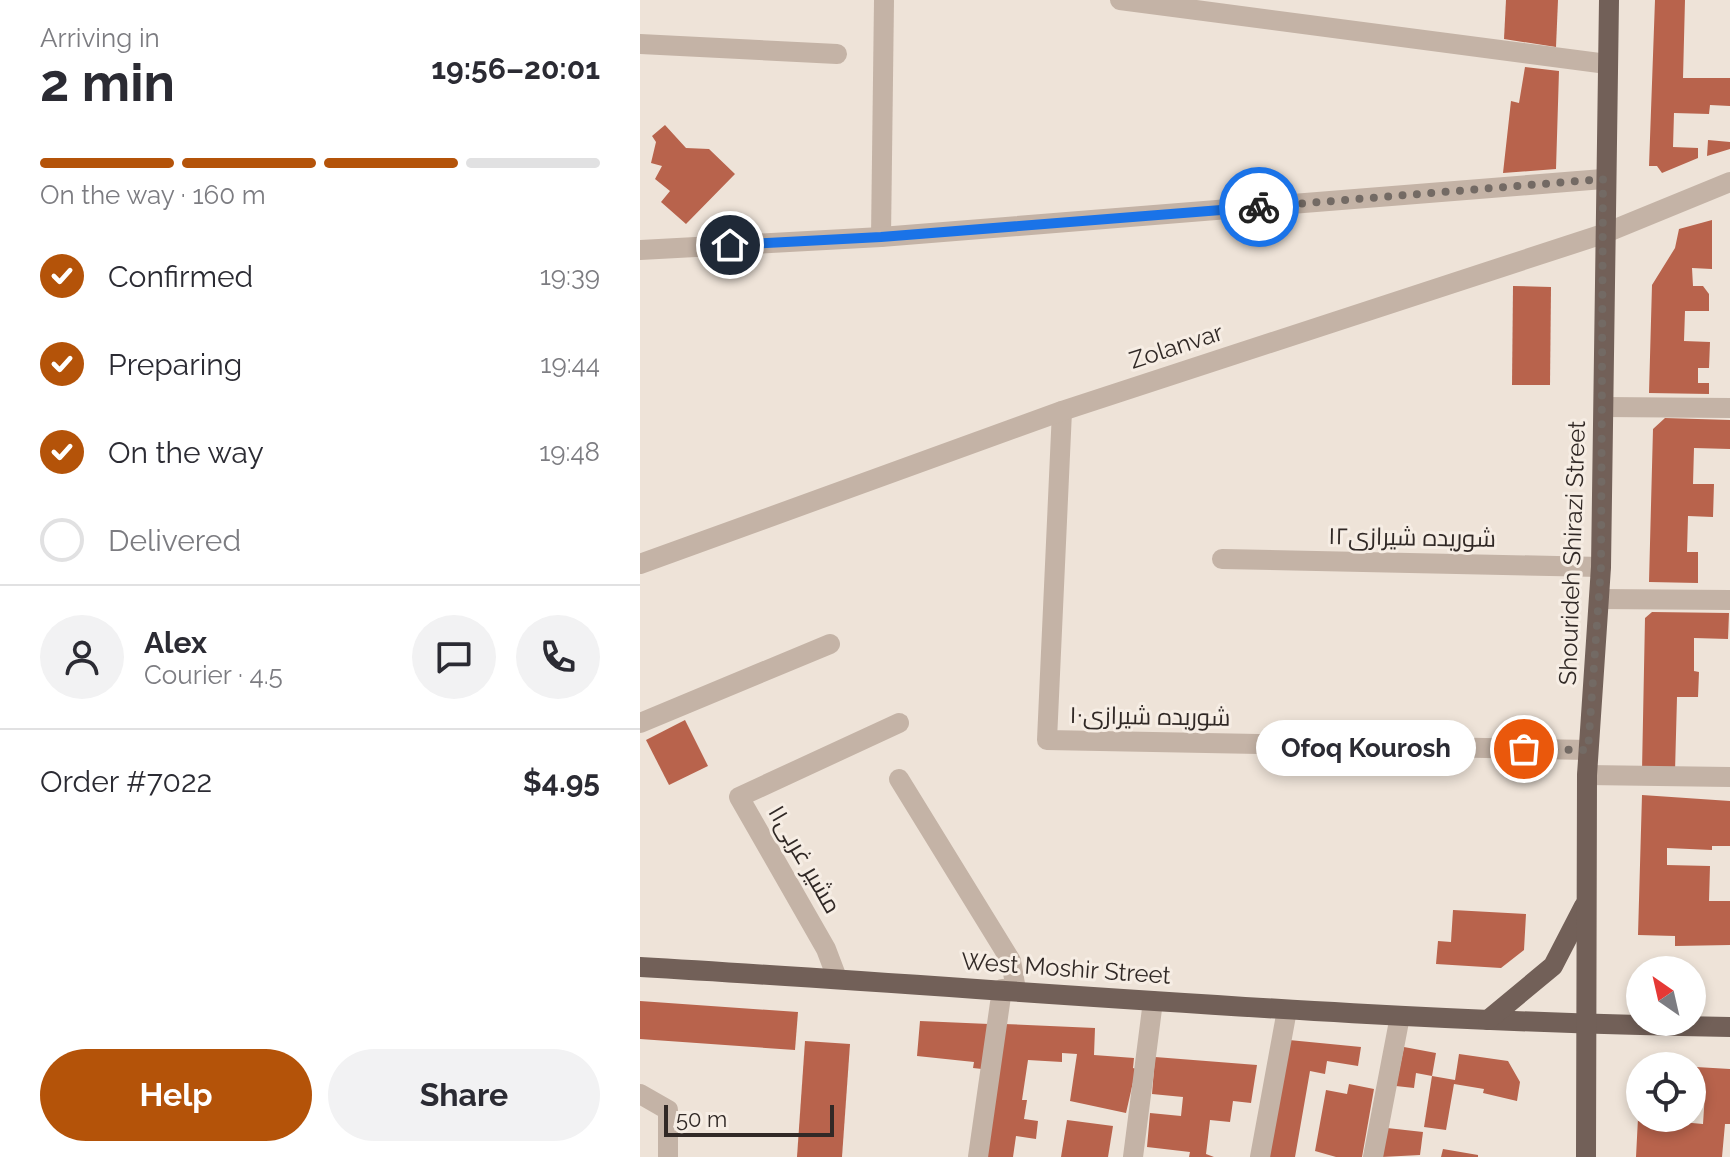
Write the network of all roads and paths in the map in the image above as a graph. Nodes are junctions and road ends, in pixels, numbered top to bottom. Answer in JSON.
{"nodes":[{"id":1,"x":884,"y":0,"type":"edge"},
{"id":2,"x":1120,"y":0,"type":"edge"},
{"id":3,"x":1609,"y":0,"type":"edge"},
{"id":4,"x":640,"y":44,"type":"edge"},
{"id":5,"x":837,"y":54,"type":"dead end"},
{"id":6,"x":1607,"y":64,"type":"junction"},
{"id":7,"x":1603,"y":179,"type":"junction"},
{"id":8,"x":1730,"y":182,"type":"edge"},
{"id":9,"x":1603,"y":234,"type":"junction"},
{"id":10,"x":881,"y":237,"type":"junction"},
{"id":11,"x":640,"y":250,"type":"edge"},
{"id":12,"x":1604,"y":407,"type":"junction"},
{"id":13,"x":1730,"y":408,"type":"edge"},
{"id":14,"x":1062,"y":411,"type":"junction"},
{"id":15,"x":1222,"y":559,"type":"dead end"},
{"id":16,"x":640,"y":564,"type":"edge"},
{"id":17,"x":1601,"y":567,"type":"junction"},
{"id":18,"x":1599,"y":599,"type":"junction"},
{"id":19,"x":1730,"y":600,"type":"edge"},
{"id":20,"x":830,"y":644,"type":"dead end"},
{"id":21,"x":640,"y":723,"type":"edge"},
{"id":22,"x":899,"y":723,"type":"dead end"},
{"id":23,"x":1588,"y":750,"type":"junction"},
{"id":24,"x":1587,"y":775,"type":"junction"},
{"id":25,"x":1730,"y":777,"type":"edge"},
{"id":26,"x":899,"y":779,"type":"dead end"},
{"id":27,"x":1586,"y":903,"type":"junction"},
{"id":28,"x":640,"y":967,"type":"edge"},
{"id":29,"x":837,"y":978,"type":"junction"},
{"id":30,"x":1009,"y":990,"type":"junction"},
{"id":31,"x":1153,"y":1001,"type":"junction"},
{"id":32,"x":1287,"y":1010,"type":"junction"},
{"id":33,"x":1400,"y":1016,"type":"junction"},
{"id":34,"x":1488,"y":1020,"type":"junction"},
{"id":35,"x":1586,"y":1025,"type":"junction"},
{"id":36,"x":1730,"y":1027,"type":"edge"},
{"id":37,"x":640,"y":1094,"type":"edge"},
{"id":38,"x":668,"y":1157,"type":"edge"},
{"id":39,"x":978,"y":1157,"type":"edge"},
{"id":40,"x":1133,"y":1157,"type":"edge"},
{"id":41,"x":1260,"y":1157,"type":"edge"},
{"id":42,"x":1373,"y":1157,"type":"edge"},
{"id":43,"x":1586,"y":1157,"type":"edge"}],
"edges":[{"from":1,"to":10,"type":"street"},
{"from":2,"to":6,"type":"street"},
{"from":3,"to":6,"type":"main road","name":"Shourideh Shirazi Street"},
{"from":4,"to":5,"type":"street"},
{"from":6,"to":7,"type":"main road","name":"Shourideh Shirazi Street"},
{"from":7,"to":9,"type":"main road","name":"Shourideh Shirazi Street"},
{"from":7,"to":10,"type":"street"},
{"from":8,"to":9,"type":"street","name":"Zolanvar"},
{"from":9,"to":12,"type":"main road","name":"Shourideh Shirazi Street"},
{"from":9,"to":14,"type":"street","name":"Zolanvar"},
{"from":10,"to":11,"type":"street"},
{"from":12,"to":13,"type":"street"},
{"from":12,"to":17,"type":"main road","name":"Shourideh Shirazi Street"},
{"from":14,"to":16,"type":"street","name":"Zolanvar"},
{"from":14,"to":23,"type":"street","name":"۱۰شوریده شیرازی"},
{"from":15,"to":17,"type":"street","name":"شوریده شیرازی۱۲"},
{"from":17,"to":18,"type":"main road","name":"Shourideh Shirazi Street"},
{"from":18,"to":19,"type":"street"},
{"from":18,"to":23,"type":"main road","name":"Shourideh Shirazi Street"},
{"from":20,"to":21,"type":"street"},
{"from":22,"to":29,"type":"street","name":"مشیر غربی۱۱"},
{"from":23,"to":24,"type":"main road","name":"Shourideh Shirazi Street"},
{"from":24,"to":25,"type":"street"},
{"from":24,"to":27,"type":"main road","name":"Shourideh Shirazi Street"},
{"from":26,"to":30,"type":"street"},
{"from":27,"to":34,"type":"main road"},
{"from":27,"to":35,"type":"main road","name":"Shourideh Shirazi Street"},
{"from":28,"to":29,"type":"main road","name":"West Moshir Street"},
{"from":29,"to":30,"type":"main road","name":"West Moshir Street"},
{"from":30,"to":31,"type":"main road","name":"West Moshir Street"},
{"from":30,"to":39,"type":"street"},
{"from":31,"to":32,"type":"main road","name":"West Moshir Street"},
{"from":31,"to":40,"type":"street"},
{"from":32,"to":33,"type":"main road","name":"West Moshir Street"},
{"from":32,"to":41,"type":"street"},
{"from":33,"to":34,"type":"main road","name":"West Moshir Street"},
{"from":33,"to":42,"type":"street"},
{"from":34,"to":35,"type":"main road","name":"West Moshir Street"},
{"from":35,"to":36,"type":"main road","name":"West Moshir Street"},
{"from":35,"to":43,"type":"main road","name":"Shourideh Shirazi Street"},
{"from":37,"to":38,"type":"street"}]}
